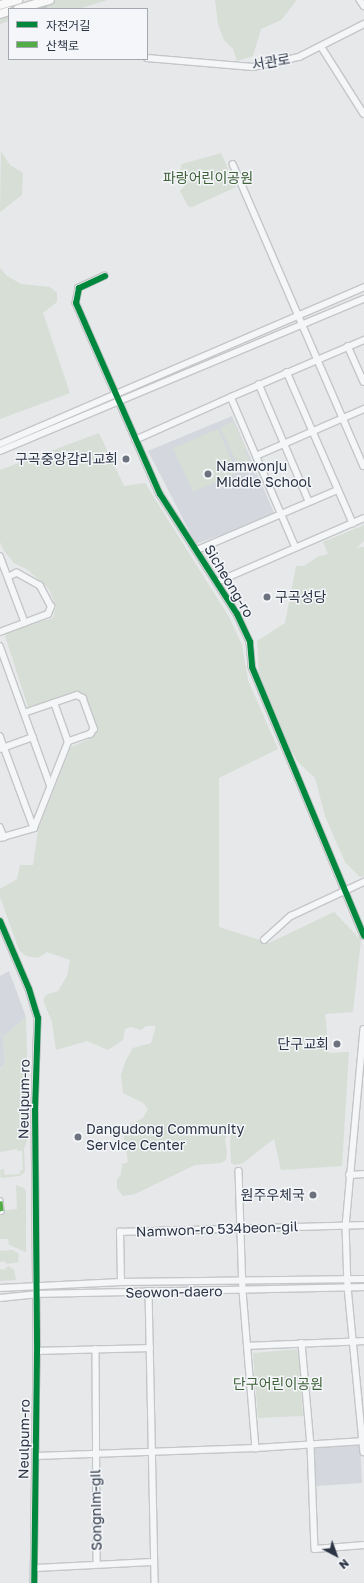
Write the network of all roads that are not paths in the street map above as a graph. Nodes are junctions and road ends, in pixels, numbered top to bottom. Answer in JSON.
{"nodes":[{"id":1,"x":18,"y":0,"type":"edge"},
{"id":2,"x":50,"y":0,"type":"edge"},
{"id":3,"x":360,"y":0,"type":"edge"},
{"id":4,"x":0,"y":5,"type":"edge"},
{"id":5,"x":364,"y":6,"type":"edge"},
{"id":6,"x":22,"y":8,"type":"edge"},
{"id":7,"x":364,"y":24,"type":"edge"},
{"id":8,"x":320,"y":46,"type":"junction"},
{"id":9,"x":148,"y":58,"type":"edge"},
{"id":10,"x":364,"y":114,"type":"edge"},
{"id":11,"x":233,"y":164,"type":"dead end"},
{"id":12,"x":105,"y":276,"type":"dead end"},
{"id":13,"x":364,"y":287,"type":"edge"},
{"id":14,"x":364,"y":299,"type":"edge"},
{"id":15,"x":298,"y":316,"type":"junction"},
{"id":16,"x":302,"y":324,"type":"junction"},
{"id":17,"x":364,"y":340,"type":"edge"},
{"id":18,"x":348,"y":346,"type":"junction"},
{"id":19,"x":318,"y":359,"type":"junction"},
{"id":20,"x":287,"y":372,"type":"junction"},
{"id":21,"x":364,"y":382,"type":"edge"},
{"id":22,"x":259,"y":384,"type":"junction"},
{"id":23,"x":116,"y":395,"type":"junction"},
{"id":24,"x":231,"y":397,"type":"junction"},
{"id":25,"x":119,"y":402,"type":"junction"},
{"id":26,"x":364,"y":409,"type":"edge"},
{"id":27,"x":343,"y":418,"type":"junction"},
{"id":28,"x":312,"y":432,"type":"junction"},
{"id":29,"x":135,"y":440,"type":"junction"},
{"id":30,"x":0,"y":444,"type":"edge"},
{"id":31,"x":284,"y":444,"type":"junction"},
{"id":32,"x":0,"y":451,"type":"edge"},
{"id":33,"x":256,"y":456,"type":"junction"},
{"id":34,"x":364,"y":466,"type":"edge"},
{"id":35,"x":338,"y":490,"type":"junction"},
{"id":36,"x":309,"y":501,"type":"junction"},
{"id":37,"x":282,"y":513,"type":"junction"},
{"id":38,"x":364,"y":518,"type":"edge"},
{"id":39,"x":353,"y":523,"type":"junction"},
{"id":40,"x":296,"y":548,"type":"junction"},
{"id":41,"x":197,"y":550,"type":"junction"},
{"id":42,"x":0,"y":556,"type":"edge"},
{"id":43,"x":9,"y":578,"type":"junction"},
{"id":44,"x":217,"y":582,"type":"junction"},
{"id":45,"x":25,"y":622,"type":"junction"},
{"id":46,"x":0,"y":632,"type":"edge"},
{"id":47,"x":0,"y":646,"type":"edge"},
{"id":48,"x":2,"y":661,"type":"edge"},
{"id":49,"x":54,"y":703,"type":"junction"},
{"id":50,"x":24,"y":713,"type":"junction"},
{"id":51,"x":0,"y":736,"type":"edge"},
{"id":52,"x":33,"y":737,"type":"junction"},
{"id":53,"x":68,"y":742,"type":"junction"},
{"id":54,"x":2,"y":748,"type":"edge"},
{"id":55,"x":50,"y":784,"type":"junction"},
{"id":56,"x":0,"y":827,"type":"edge"},
{"id":57,"x":34,"y":828,"type":"junction"},
{"id":58,"x":2,"y":837,"type":"edge"},
{"id":59,"x":364,"y":882,"type":"edge"},
{"id":60,"x":344,"y":890,"type":"junction"},
{"id":61,"x":0,"y":921,"type":"edge"},
{"id":62,"x":364,"y":936,"type":"edge"},
{"id":63,"x":264,"y":940,"type":"dead end"},
{"id":64,"x":364,"y":1029,"type":"edge"},
{"id":65,"x":239,"y":1171,"type":"dead end"},
{"id":66,"x":349,"y":1174,"type":"junction"},
{"id":67,"x":364,"y":1174,"type":"edge"},
{"id":68,"x":0,"y":1202,"type":"edge"},
{"id":69,"x":1,"y":1211,"type":"dead end"},
{"id":70,"x":364,"y":1225,"type":"edge"},
{"id":71,"x":346,"y":1226,"type":"junction"},
{"id":72,"x":242,"y":1227,"type":"junction"},
{"id":73,"x":348,"y":1279,"type":"junction"},
{"id":74,"x":364,"y":1279,"type":"edge"},
{"id":75,"x":121,"y":1282,"type":"junction"},
{"id":76,"x":243,"y":1282,"type":"junction"},
{"id":77,"x":36,"y":1284,"type":"junction"},
{"id":78,"x":348,"y":1287,"type":"junction"},
{"id":79,"x":364,"y":1287,"type":"edge"},
{"id":80,"x":0,"y":1288,"type":"edge"},
{"id":81,"x":149,"y":1291,"type":"junction"},
{"id":82,"x":243,"y":1291,"type":"junction"},
{"id":83,"x":36,"y":1294,"type":"junction"},
{"id":84,"x":0,"y":1298,"type":"edge"},
{"id":85,"x":364,"y":1341,"type":"edge"},
{"id":86,"x":353,"y":1342,"type":"junction"},
{"id":87,"x":302,"y":1343,"type":"junction"},
{"id":88,"x":247,"y":1346,"type":"junction"},
{"id":89,"x":150,"y":1348,"type":"junction"},
{"id":90,"x":96,"y":1349,"type":"junction"},
{"id":91,"x":38,"y":1350,"type":"junction"},
{"id":92,"x":363,"y":1441,"type":"edge"},
{"id":93,"x":311,"y":1444,"type":"junction"},
{"id":94,"x":256,"y":1448,"type":"junction"},
{"id":95,"x":364,"y":1452,"type":"edge"},
{"id":96,"x":151,"y":1453,"type":"junction"},
{"id":97,"x":95,"y":1455,"type":"junction"},
{"id":98,"x":36,"y":1456,"type":"junction"},
{"id":99,"x":364,"y":1545,"type":"edge"},
{"id":100,"x":154,"y":1562,"type":"junction"},
{"id":101,"x":97,"y":1564,"type":"junction"},
{"id":102,"x":34,"y":1568,"type":"junction"},
{"id":103,"x":34,"y":1583,"type":"edge"},
{"id":104,"x":155,"y":1583,"type":"edge"}],
"edges":[{"from":1,"to":4,"type":"highway"},
{"from":2,"to":6,"type":"highway"},
{"from":3,"to":5,"type":"street"},
{"from":7,"to":8,"type":"street","name":"서관로"},
{"from":8,"to":9,"type":"street","name":"서관로"},
{"from":8,"to":10,"type":"street"},
{"from":11,"to":15,"type":"street"},
{"from":12,"to":23,"type":"street","name":"Sicheong-ro"},
{"from":13,"to":15,"type":"street"},
{"from":14,"to":16,"type":"street"},
{"from":15,"to":16,"type":"street"},
{"from":15,"to":23,"type":"street"},
{"from":16,"to":19,"type":"street"},
{"from":16,"to":25,"type":"street"},
{"from":17,"to":18,"type":"street"},
{"from":18,"to":19,"type":"street"},
{"from":18,"to":21,"type":"street"},
{"from":19,"to":20,"type":"street"},
{"from":19,"to":27,"type":"street"},
{"from":20,"to":22,"type":"street"},
{"from":20,"to":28,"type":"street"},
{"from":22,"to":24,"type":"street"},
{"from":22,"to":31,"type":"street"},
{"from":23,"to":25,"type":"street","name":"Sicheong-ro"},
{"from":23,"to":30,"type":"street"},
{"from":24,"to":29,"type":"street"},
{"from":24,"to":33,"type":"street"},
{"from":25,"to":29,"type":"street","name":"Sicheong-ro"},
{"from":25,"to":32,"type":"street"},
{"from":26,"to":27,"type":"street"},
{"from":27,"to":28,"type":"street"},
{"from":27,"to":34,"type":"street"},
{"from":28,"to":31,"type":"street"},
{"from":28,"to":35,"type":"street"},
{"from":29,"to":41,"type":"street","name":"Sicheong-ro"},
{"from":31,"to":33,"type":"street"},
{"from":31,"to":36,"type":"street"},
{"from":33,"to":37,"type":"street"},
{"from":35,"to":36,"type":"street"},
{"from":35,"to":39,"type":"street"},
{"from":36,"to":37,"type":"street"},
{"from":37,"to":40,"type":"street"},
{"from":37,"to":41,"type":"street"},
{"from":38,"to":39,"type":"street"},
{"from":39,"to":40,"type":"street"},
{"from":40,"to":44,"type":"street"},
{"from":41,"to":44,"type":"street","name":"Sicheong-ro"},
{"from":42,"to":43,"type":"street"},
{"from":43,"to":45,"type":"street"},
{"from":43,"to":45,"type":"street"},
{"from":44,"to":60,"type":"street","name":"Sicheong-ro"},
{"from":45,"to":46,"type":"street"},
{"from":47,"to":48,"type":"street"},
{"from":48,"to":50,"type":"street"},
{"from":49,"to":50,"type":"street"},
{"from":49,"to":53,"type":"street"},
{"from":49,"to":53,"type":"street"},
{"from":50,"to":52,"type":"street"},
{"from":51,"to":54,"type":"street"},
{"from":52,"to":54,"type":"street"},
{"from":52,"to":55,"type":"street"},
{"from":53,"to":55,"type":"street"},
{"from":54,"to":57,"type":"street"},
{"from":55,"to":57,"type":"street"},
{"from":56,"to":58,"type":"street"},
{"from":57,"to":58,"type":"street"},
{"from":59,"to":60,"type":"street"},
{"from":60,"to":62,"type":"street"},
{"from":60,"to":63,"type":"street"},
{"from":61,"to":77,"type":"street","name":"Neulpum-ro"},
{"from":64,"to":66,"type":"street"},
{"from":65,"to":72,"type":"street"},
{"from":66,"to":67,"type":"street"},
{"from":66,"to":71,"type":"street"},
{"from":68,"to":69,"type":"street"},
{"from":70,"to":71,"type":"street","name":"Namwon-ro 534beon-gil"},
{"from":71,"to":72,"type":"street","name":"Namwon-ro 534beon-gil"},
{"from":71,"to":73,"type":"street"},
{"from":72,"to":75,"type":"street","name":"Namwon-ro 534beon-gil"},
{"from":72,"to":76,"type":"street"},
{"from":73,"to":74,"type":"street","name":"Seowon-daero"},
{"from":73,"to":76,"type":"street","name":"Seowon-daero"},
{"from":73,"to":78,"type":"street"},
{"from":75,"to":76,"type":"street","name":"Seowon-daero"},
{"from":75,"to":77,"type":"street","name":"Seowon-daero"},
{"from":76,"to":82,"type":"street"},
{"from":77,"to":80,"type":"street","name":"Seowon-daero"},
{"from":77,"to":83,"type":"street","name":"Neulpum-ro"},
{"from":78,"to":79,"type":"street","name":"Seowon-daero"},
{"from":78,"to":82,"type":"street","name":"Seowon-daero"},
{"from":78,"to":86,"type":"street"},
{"from":81,"to":82,"type":"street","name":"Seowon-daero"},
{"from":81,"to":83,"type":"street","name":"Seowon-daero"},
{"from":81,"to":89,"type":"street"},
{"from":82,"to":88,"type":"street"},
{"from":83,"to":84,"type":"street","name":"Seowon-daero"},
{"from":83,"to":91,"type":"street","name":"Neulpum-ro"},
{"from":85,"to":86,"type":"street"},
{"from":86,"to":87,"type":"street"},
{"from":86,"to":92,"type":"street"},
{"from":87,"to":88,"type":"street"},
{"from":87,"to":93,"type":"street"},
{"from":88,"to":94,"type":"street"},
{"from":89,"to":90,"type":"street"},
{"from":89,"to":96,"type":"street"},
{"from":90,"to":91,"type":"street"},
{"from":90,"to":97,"type":"street","name":"Songnim-gil"},
{"from":91,"to":98,"type":"street","name":"Neulpum-ro"},
{"from":92,"to":93,"type":"street","name":"Songnim-gil"},
{"from":92,"to":95,"type":"street"},
{"from":93,"to":94,"type":"street","name":"Songnim-gil"},
{"from":93,"to":99,"type":"street"},
{"from":94,"to":96,"type":"street","name":"Songnim-gil"},
{"from":96,"to":97,"type":"street","name":"Songnim-gil"},
{"from":96,"to":100,"type":"street"},
{"from":97,"to":98,"type":"street","name":"Songnim-gil"},
{"from":97,"to":101,"type":"street","name":"Songnim-gil"},
{"from":98,"to":102,"type":"street","name":"Neulpum-ro"},
{"from":100,"to":101,"type":"street","name":"Songnim-gil"},
{"from":100,"to":104,"type":"street"},
{"from":101,"to":102,"type":"street","name":"Songnim-gil"},
{"from":102,"to":103,"type":"street","name":"Neulpum-ro"}]}
